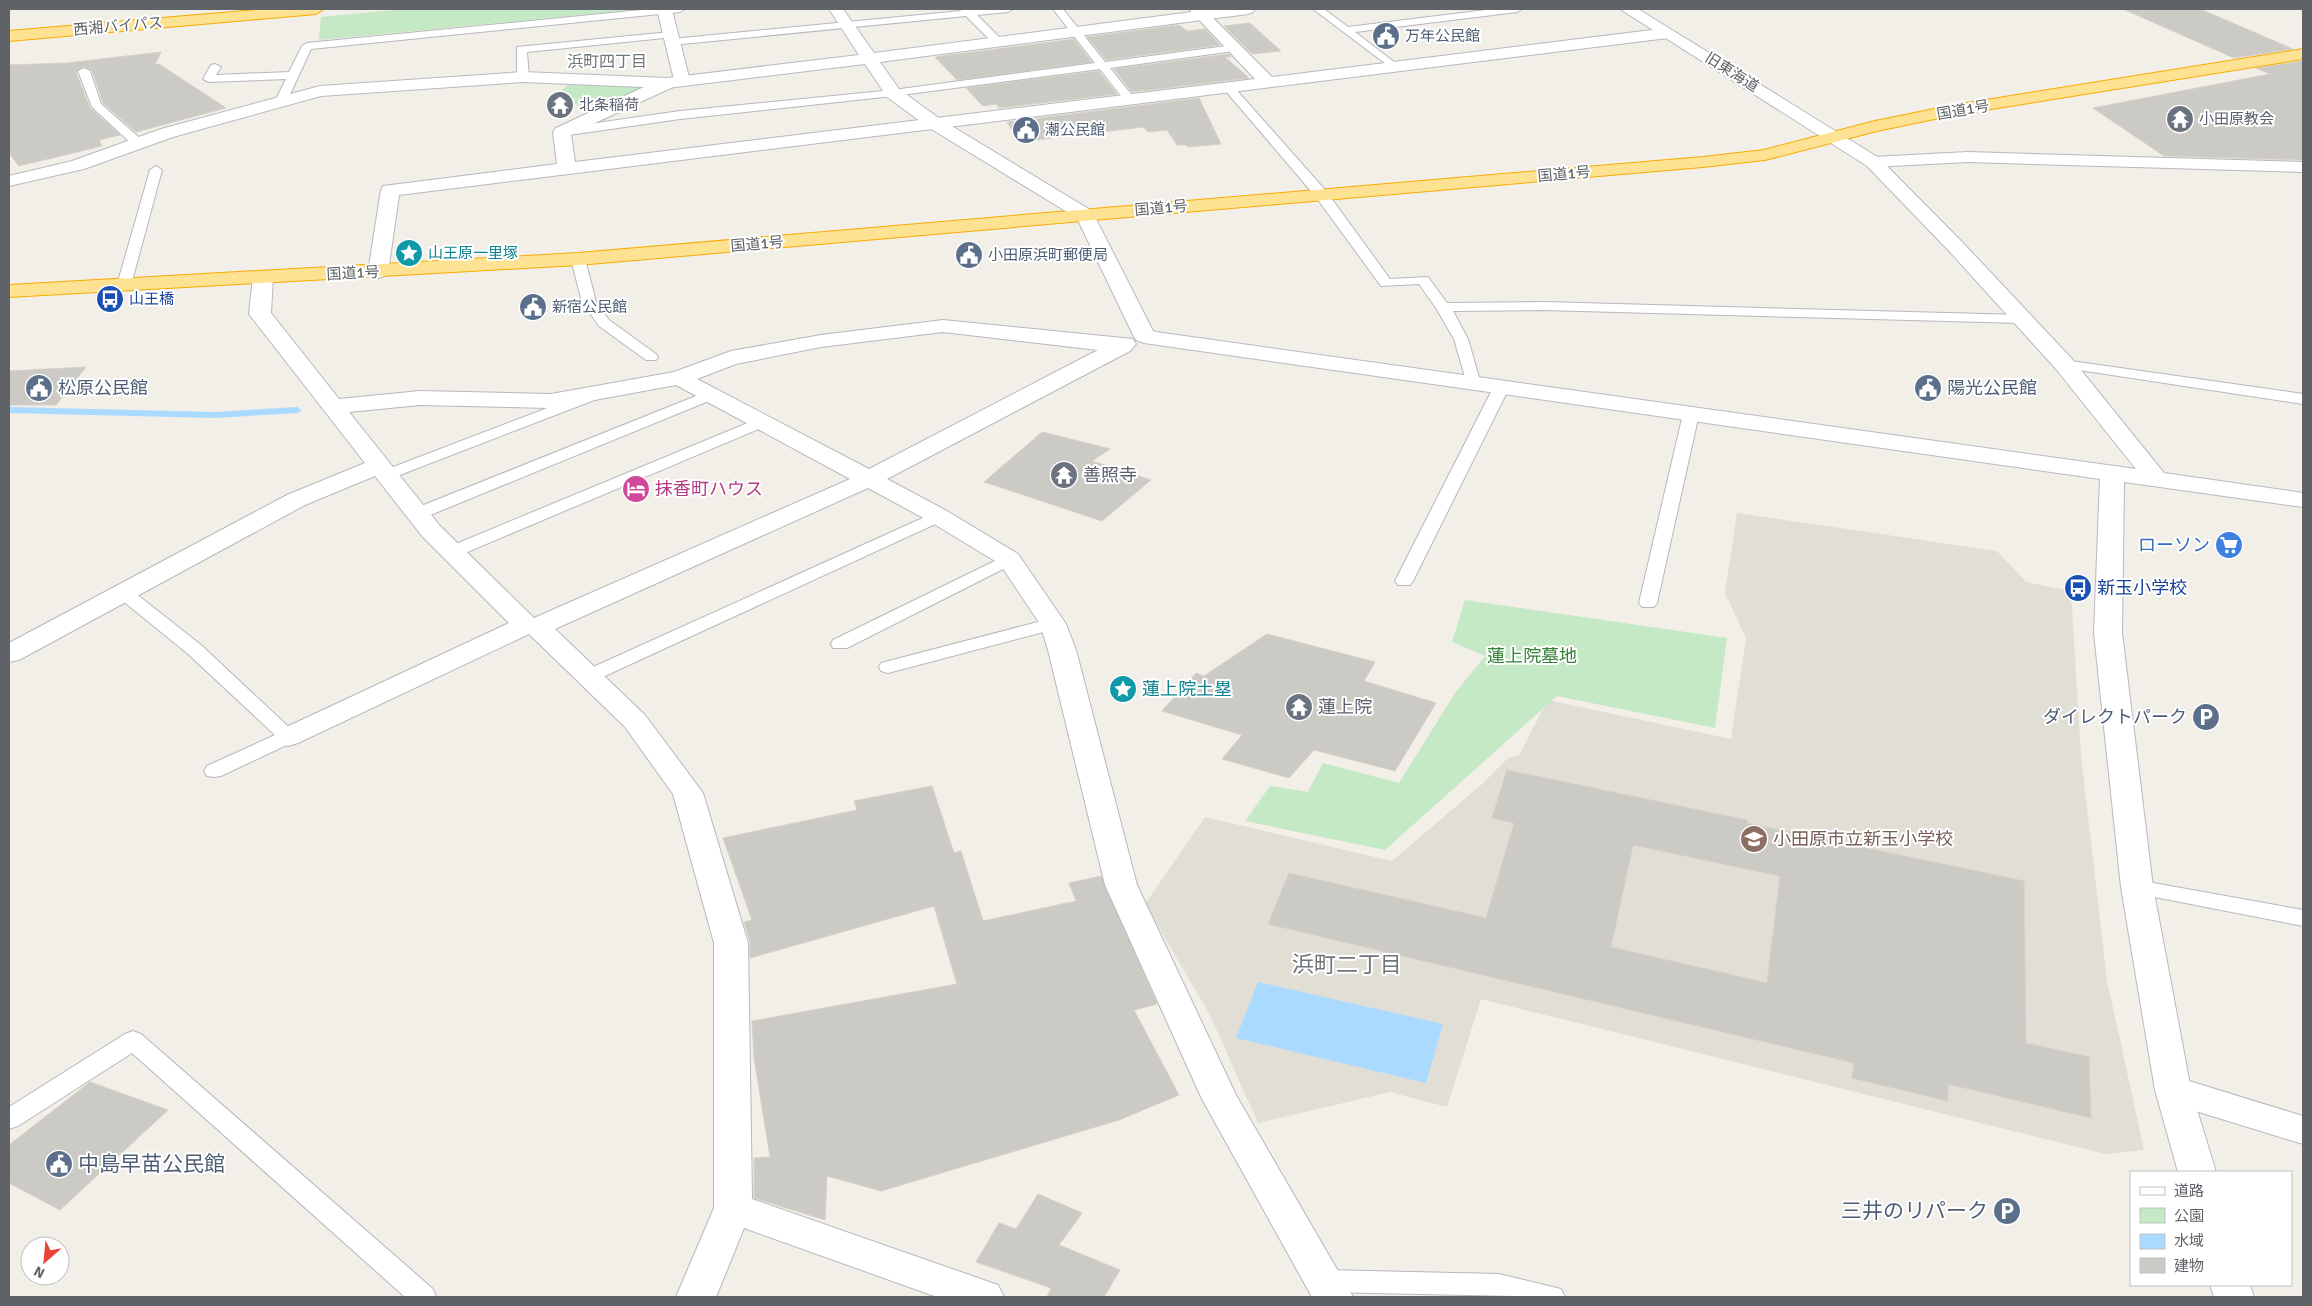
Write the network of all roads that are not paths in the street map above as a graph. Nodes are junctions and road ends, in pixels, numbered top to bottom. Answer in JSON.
{"nodes":[{"id":1,"x":209,"y":9,"type":"edge"},
{"id":2,"x":316,"y":9,"type":"edge"},
{"id":3,"x":836,"y":9,"type":"edge"},
{"id":4,"x":1008,"y":9,"type":"edge"},
{"id":5,"x":1058,"y":9,"type":"edge"},
{"id":6,"x":1248,"y":9,"type":"edge"},
{"id":7,"x":1318,"y":9,"type":"edge"},
{"id":8,"x":1516,"y":9,"type":"edge"},
{"id":9,"x":1628,"y":9,"type":"edge"},
{"id":10,"x":672,"y":10,"type":"edge"},
{"id":11,"x":967,"y":11,"type":"edge"},
{"id":12,"x":1198,"y":12,"type":"edge"},
{"id":13,"x":846,"y":25,"type":"junction"},
{"id":14,"x":9,"y":26,"type":"edge"},
{"id":15,"x":1347,"y":30,"type":"junction"},
{"id":16,"x":1076,"y":32,"type":"junction"},
{"id":17,"x":1668,"y":33,"type":"junction"},
{"id":18,"x":9,"y":36,"type":"edge"},
{"id":19,"x":671,"y":38,"type":"junction"},
{"id":20,"x":998,"y":42,"type":"junction"},
{"id":21,"x":1234,"y":48,"type":"junction"},
{"id":22,"x":2303,"y":54,"type":"edge"},
{"id":23,"x":869,"y":59,"type":"junction"},
{"id":24,"x":1102,"y":65,"type":"junction"},
{"id":25,"x":215,"y":67,"type":"dead end"},
{"id":26,"x":1394,"y":67,"type":"junction"},
{"id":27,"x":84,"y":71,"type":"dead end"},
{"id":28,"x":293,"y":75,"type":"junction"},
{"id":29,"x":523,"y":77,"type":"junction"},
{"id":30,"x":674,"y":82,"type":"junction"},
{"id":31,"x":1268,"y":83,"type":"junction"},
{"id":32,"x":1228,"y":88,"type":"junction"},
{"id":33,"x":893,"y":93,"type":"junction"},
{"id":34,"x":1130,"y":99,"type":"junction"},
{"id":35,"x":281,"y":101,"type":"junction"},
{"id":36,"x":934,"y":124,"type":"junction"},
{"id":37,"x":562,"y":132,"type":"junction"},
{"id":38,"x":1836,"y":136,"type":"junction"},
{"id":39,"x":138,"y":143,"type":"junction"},
{"id":40,"x":1873,"y":162,"type":"junction"},
{"id":41,"x":2303,"y":167,"type":"edge"},
{"id":42,"x":567,"y":168,"type":"junction"},
{"id":43,"x":156,"y":170,"type":"dead end"},
{"id":44,"x":9,"y":181,"type":"edge"},
{"id":45,"x":1321,"y":194,"type":"junction"},
{"id":46,"x":1085,"y":215,"type":"junction"},
{"id":47,"x":578,"y":259,"type":"junction"},
{"id":48,"x":378,"y":272,"type":"junction"},
{"id":49,"x":263,"y":278,"type":"junction"},
{"id":50,"x":124,"y":285,"type":"junction"},
{"id":51,"x":9,"y":291,"type":"edge"},
{"id":52,"x":1443,"y":307,"type":"junction"},
{"id":53,"x":2021,"y":319,"type":"junction"},
{"id":54,"x":1144,"y":335,"type":"junction"},
{"id":55,"x":1122,"y":346,"type":"junction"},
{"id":56,"x":651,"y":357,"type":"dead end"},
{"id":57,"x":2064,"y":364,"type":"junction"},
{"id":58,"x":679,"y":378,"type":"junction"},
{"id":59,"x":1472,"y":382,"type":"junction"},
{"id":60,"x":1502,"y":386,"type":"junction"},
{"id":61,"x":605,"y":391,"type":"junction"},
{"id":62,"x":711,"y":394,"type":"junction"},
{"id":63,"x":2303,"y":399,"type":"edge"},
{"id":64,"x":332,"y":407,"type":"junction"},
{"id":65,"x":1692,"y":414,"type":"junction"},
{"id":66,"x":762,"y":422,"type":"junction"},
{"id":67,"x":382,"y":471,"type":"junction"},
{"id":68,"x":2112,"y":473,"type":"junction"},
{"id":69,"x":869,"y":479,"type":"junction"},
{"id":70,"x":2157,"y":480,"type":"junction"},
{"id":71,"x":2303,"y":500,"type":"edge"},
{"id":72,"x":417,"y":514,"type":"junction"},
{"id":73,"x":938,"y":516,"type":"junction"},
{"id":74,"x":452,"y":552,"type":"junction"},
{"id":75,"x":1009,"y":559,"type":"junction"},
{"id":76,"x":1404,"y":581,"type":"dead end"},
{"id":77,"x":124,"y":593,"type":"junction"},
{"id":78,"x":1648,"y":603,"type":"dead end"},
{"id":79,"x":1052,"y":624,"type":"junction"},
{"id":80,"x":531,"y":626,"type":"junction"},
{"id":81,"x":840,"y":644,"type":"dead end"},
{"id":82,"x":9,"y":654,"type":"edge"},
{"id":83,"x":888,"y":667,"type":"dead end"},
{"id":84,"x":587,"y":677,"type":"junction"},
{"id":85,"x":288,"y":737,"type":"junction"},
{"id":86,"x":214,"y":771,"type":"dead end"},
{"id":87,"x":2137,"y":887,"type":"junction"},
{"id":88,"x":2303,"y":918,"type":"edge"},
{"id":89,"x":2173,"y":1090,"type":"junction"},
{"id":90,"x":9,"y":1119,"type":"edge"},
{"id":91,"x":2303,"y":1130,"type":"edge"},
{"id":92,"x":2197,"y":1171,"type":"edge"},
{"id":93,"x":733,"y":1208,"type":"junction"},
{"id":94,"x":1329,"y":1289,"type":"edge"},
{"id":95,"x":423,"y":1297,"type":"edge"},
{"id":96,"x":696,"y":1297,"type":"edge"},
{"id":97,"x":984,"y":1297,"type":"edge"},
{"id":98,"x":1550,"y":1297,"type":"edge"}],
"edges":[{"from":1,"to":14,"type":"highway","name":"西湘バイパス"},
{"from":2,"to":18,"type":"highway","name":"西湘バイパス"},
{"from":3,"to":13,"type":"street"},
{"from":4,"to":11,"type":"lane"},
{"from":5,"to":16,"type":"lane"},
{"from":6,"to":12,"type":"street"},
{"from":7,"to":15,"type":"lane"},
{"from":8,"to":15,"type":"lane"},
{"from":9,"to":17,"type":"street","name":"旧東海道"},
{"from":10,"to":19,"type":"street"},
{"from":10,"to":28,"type":"lane"},
{"from":11,"to":13,"type":"lane"},
{"from":11,"to":20,"type":"lane"},
{"from":12,"to":16,"type":"street"},
{"from":12,"to":21,"type":"street"},
{"from":13,"to":19,"type":"lane"},
{"from":13,"to":23,"type":"street"},
{"from":15,"to":26,"type":"lane"},
{"from":16,"to":20,"type":"street"},
{"from":16,"to":24,"type":"lane"},
{"from":17,"to":26,"type":"street"},
{"from":17,"to":38,"type":"street","name":"旧東海道"},
{"from":19,"to":29,"type":"lane"},
{"from":19,"to":30,"type":"street"},
{"from":20,"to":23,"type":"street"},
{"from":21,"to":24,"type":"lane"},
{"from":21,"to":31,"type":"street"},
{"from":22,"to":38,"type":"highway","name":"国道1号"},
{"from":23,"to":30,"type":"street"},
{"from":23,"to":33,"type":"street"},
{"from":24,"to":33,"type":"lane"},
{"from":24,"to":34,"type":"lane"},
{"from":25,"to":28,"type":"lane"},
{"from":26,"to":31,"type":"street"},
{"from":27,"to":39,"type":"lane"},
{"from":28,"to":35,"type":"lane"},
{"from":29,"to":30,"type":"street"},
{"from":29,"to":35,"type":"street"},
{"from":30,"to":37,"type":"street"},
{"from":31,"to":32,"type":"street"},
{"from":32,"to":34,"type":"street"},
{"from":32,"to":45,"type":"lane"},
{"from":33,"to":36,"type":"street"},
{"from":33,"to":37,"type":"lane"},
{"from":34,"to":36,"type":"street"},
{"from":35,"to":39,"type":"street"},
{"from":36,"to":42,"type":"street"},
{"from":36,"to":46,"type":"street"},
{"from":37,"to":42,"type":"street"},
{"from":38,"to":40,"type":"street","name":"旧東海道"},
{"from":38,"to":45,"type":"highway","name":"国道1号"},
{"from":39,"to":44,"type":"street"},
{"from":40,"to":41,"type":"street"},
{"from":40,"to":53,"type":"street","name":"旧東海道"},
{"from":42,"to":48,"type":"street"},
{"from":43,"to":50,"type":"lane"},
{"from":45,"to":46,"type":"highway","name":"国道1号"},
{"from":45,"to":52,"type":"lane"},
{"from":46,"to":47,"type":"highway","name":"国道1号"},
{"from":46,"to":54,"type":"street"},
{"from":47,"to":48,"type":"highway","name":"国道1号"},
{"from":47,"to":56,"type":"lane"},
{"from":48,"to":49,"type":"highway","name":"国道1号"},
{"from":49,"to":50,"type":"highway","name":"国道1号"},
{"from":49,"to":64,"type":"street"},
{"from":50,"to":51,"type":"highway","name":"国道1号"},
{"from":52,"to":53,"type":"lane"},
{"from":52,"to":59,"type":"lane"},
{"from":53,"to":57,"type":"street","name":"旧東海道"},
{"from":54,"to":55,"type":"street"},
{"from":54,"to":59,"type":"street"},
{"from":55,"to":58,"type":"street"},
{"from":55,"to":69,"type":"street"},
{"from":57,"to":63,"type":"lane"},
{"from":57,"to":70,"type":"street","name":"旧東海道"},
{"from":58,"to":61,"type":"street"},
{"from":58,"to":62,"type":"street"},
{"from":59,"to":60,"type":"street"},
{"from":60,"to":65,"type":"street"},
{"from":60,"to":76,"type":"lane"},
{"from":61,"to":64,"type":"street"},
{"from":61,"to":67,"type":"lane"},
{"from":62,"to":66,"type":"street"},
{"from":62,"to":72,"type":"lane"},
{"from":64,"to":67,"type":"street"},
{"from":65,"to":68,"type":"street"},
{"from":65,"to":78,"type":"lane"},
{"from":66,"to":69,"type":"street"},
{"from":66,"to":74,"type":"lane"},
{"from":67,"to":72,"type":"street"},
{"from":67,"to":77,"type":"street"},
{"from":68,"to":70,"type":"street"},
{"from":68,"to":87,"type":"street"},
{"from":69,"to":73,"type":"street"},
{"from":69,"to":80,"type":"street"},
{"from":70,"to":71,"type":"street"},
{"from":72,"to":74,"type":"street"},
{"from":73,"to":75,"type":"street"},
{"from":73,"to":84,"type":"lane"},
{"from":74,"to":80,"type":"street"},
{"from":75,"to":79,"type":"street"},
{"from":75,"to":81,"type":"lane"},
{"from":77,"to":82,"type":"street"},
{"from":77,"to":85,"type":"lane"},
{"from":79,"to":83,"type":"lane"},
{"from":79,"to":94,"type":"street"},
{"from":80,"to":84,"type":"street"},
{"from":80,"to":85,"type":"street"},
{"from":84,"to":93,"type":"street"},
{"from":85,"to":86,"type":"lane"},
{"from":87,"to":88,"type":"lane"},
{"from":87,"to":89,"type":"street"},
{"from":89,"to":91,"type":"street"},
{"from":89,"to":92,"type":"street"},
{"from":90,"to":95,"type":"lane"},
{"from":93,"to":96,"type":"street"},
{"from":93,"to":97,"type":"street"},
{"from":94,"to":98,"type":"lane"}]}
